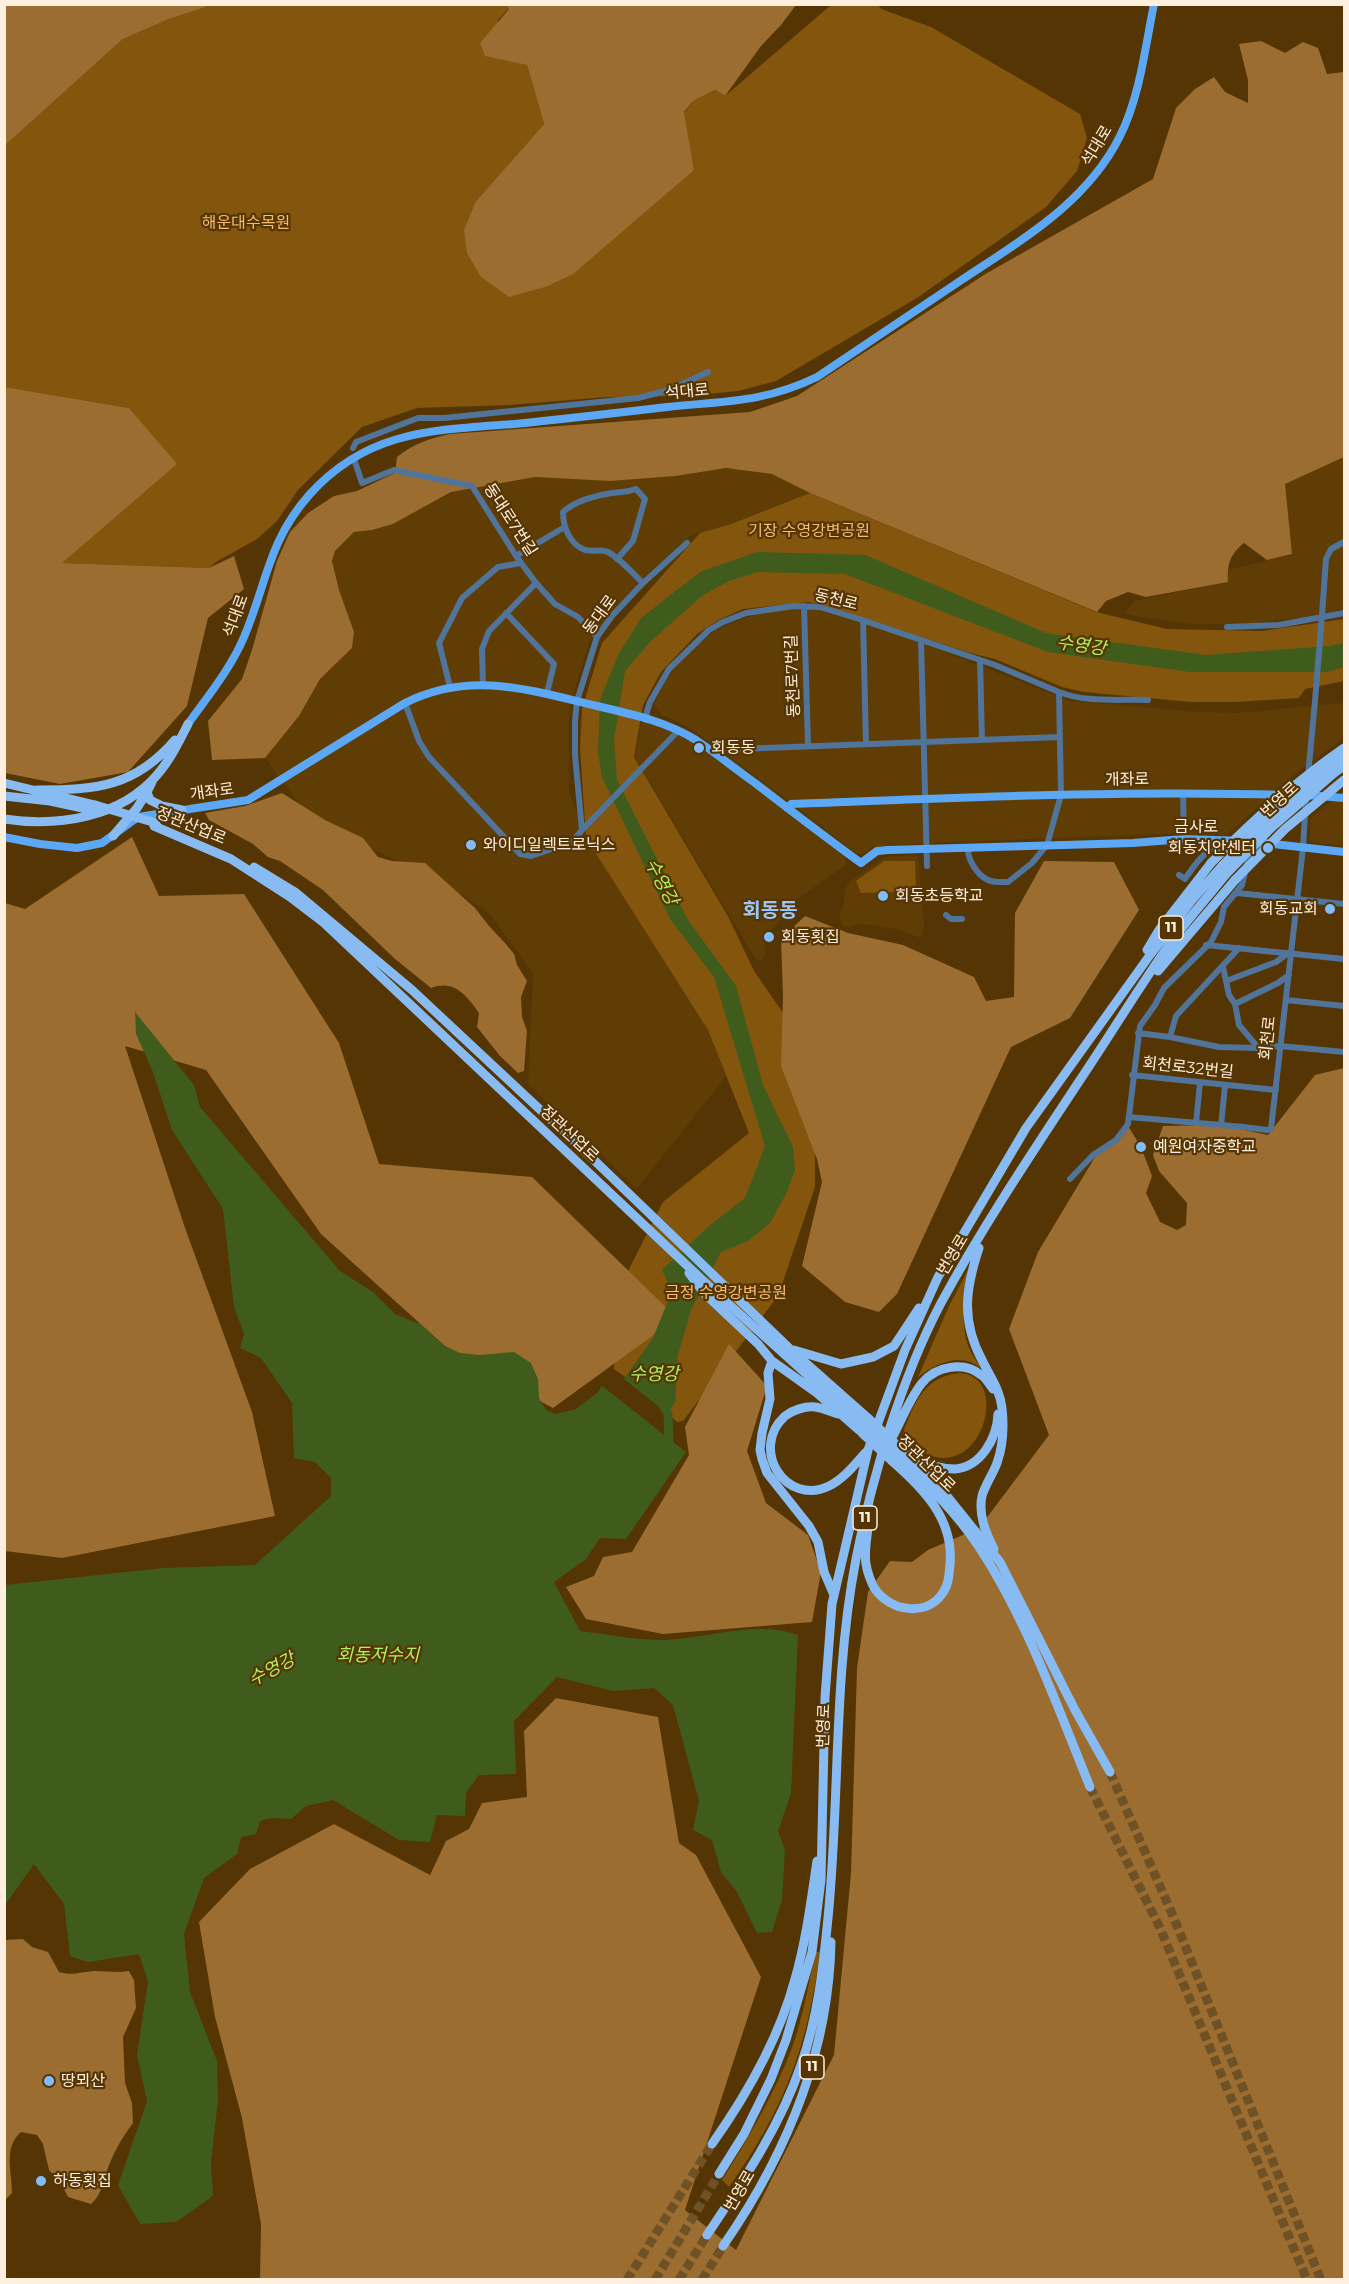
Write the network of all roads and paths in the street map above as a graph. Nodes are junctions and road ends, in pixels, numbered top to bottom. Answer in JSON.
{"nodes":[{"id":1,"x":1154,"y":4,"type":"edge"},
{"id":2,"x":708,"y":372,"type":"dead end"},
{"id":3,"x":352,"y":448,"type":"dead end"},
{"id":4,"x":355,"y":462,"type":"dead end"},
{"id":5,"x":563,"y":528,"type":"junction"},
{"id":6,"x":1344,"y":542,"type":"edge"},
{"id":7,"x":687,"y":543,"type":"dead end"},
{"id":8,"x":516,"y":556,"type":"junction"},
{"id":9,"x":617,"y":558,"type":"junction"},
{"id":10,"x":521,"y":563,"type":"junction"},
{"id":11,"x":536,"y":583,"type":"junction"},
{"id":12,"x":643,"y":583,"type":"junction"},
{"id":13,"x":804,"y":606,"type":"junction"},
{"id":14,"x":506,"y":613,"type":"junction"},
{"id":15,"x":1344,"y":614,"type":"edge"},
{"id":16,"x":863,"y":620,"type":"junction"},
{"id":17,"x":1227,"y":627,"type":"dead end"},
{"id":18,"x":597,"y":637,"type":"junction"},
{"id":19,"x":921,"y":641,"type":"junction"},
{"id":20,"x":980,"y":660,"type":"junction"},
{"id":21,"x":483,"y":685,"type":"junction"},
{"id":22,"x":450,"y":687,"type":"junction"},
{"id":23,"x":1059,"y":692,"type":"junction"},
{"id":24,"x":547,"y":693,"type":"junction"},
{"id":25,"x":1148,"y":700,"type":"dead end"},
{"id":26,"x":580,"y":702,"type":"junction"},
{"id":27,"x":405,"y":703,"type":"junction"},
{"id":28,"x":644,"y":717,"type":"junction"},
{"id":29,"x":188,"y":724,"type":"junction"},
{"id":30,"x":678,"y":731,"type":"junction"},
{"id":31,"x":1059,"y":737,"type":"junction"},
{"id":32,"x":982,"y":740,"type":"junction"},
{"id":33,"x":922,"y":742,"type":"junction"},
{"id":34,"x":866,"y":744,"type":"junction"},
{"id":35,"x":808,"y":746,"type":"junction"},
{"id":36,"x":1344,"y":748,"type":"edge"},
{"id":37,"x":710,"y":750,"type":"junction"},
{"id":38,"x":1344,"y":755,"type":"edge"},
{"id":39,"x":1344,"y":766,"type":"edge"},
{"id":40,"x":1332,"y":770,"type":"junction"},
{"id":41,"x":157,"y":775,"type":"junction"},
{"id":42,"x":1308,"y":777,"type":"junction"},
{"id":43,"x":1344,"y":780,"type":"edge"},
{"id":44,"x":4,"y":783,"type":"edge"},
{"id":45,"x":37,"y":790,"type":"junction"},
{"id":46,"x":147,"y":792,"type":"junction"},
{"id":47,"x":1183,"y":793,"type":"junction"},
{"id":48,"x":1060,"y":795,"type":"junction"},
{"id":49,"x":1306,"y":795,"type":"junction"},
{"id":50,"x":4,"y":796,"type":"edge"},
{"id":51,"x":1331,"y":797,"type":"junction"},
{"id":52,"x":1344,"y":798,"type":"edge"},
{"id":53,"x":924,"y":800,"type":"junction"},
{"id":54,"x":93,"y":808,"type":"junction"},
{"id":55,"x":787,"y":808,"type":"junction"},
{"id":56,"x":183,"y":810,"type":"junction"},
{"id":57,"x":4,"y":819,"type":"edge"},
{"id":58,"x":155,"y":825,"type":"junction"},
{"id":59,"x":582,"y":830,"type":"junction"},
{"id":60,"x":113,"y":836,"type":"junction"},
{"id":61,"x":4,"y":837,"type":"edge"},
{"id":62,"x":1184,"y":839,"type":"junction"},
{"id":63,"x":1226,"y":840,"type":"junction"},
{"id":64,"x":1263,"y":843,"type":"junction"},
{"id":65,"x":1047,"y":845,"type":"junction"},
{"id":66,"x":968,"y":847,"type":"junction"},
{"id":67,"x":1303,"y":848,"type":"junction"},
{"id":68,"x":926,"y":849,"type":"junction"},
{"id":69,"x":1344,"y":852,"type":"edge"},
{"id":70,"x":1248,"y":860,"type":"junction"},
{"id":71,"x":927,"y":866,"type":"dead end"},
{"id":72,"x":1225,"y":869,"type":"junction"},
{"id":73,"x":1179,"y":875,"type":"dead end"},
{"id":74,"x":1239,"y":883,"type":"junction"},
{"id":75,"x":1237,"y":893,"type":"junction"},
{"id":76,"x":1297,"y":899,"type":"junction"},
{"id":77,"x":1344,"y":904,"type":"edge"},
{"id":78,"x":946,"y":915,"type":"dead end"},
{"id":79,"x":962,"y":919,"type":"dead end"},
{"id":80,"x":1206,"y":945,"type":"junction"},
{"id":81,"x":1239,"y":948,"type":"junction"},
{"id":82,"x":1289,"y":954,"type":"junction"},
{"id":83,"x":1344,"y":959,"type":"edge"},
{"id":84,"x":1223,"y":967,"type":"junction"},
{"id":85,"x":1289,"y":975,"type":"junction"},
{"id":86,"x":1226,"y":981,"type":"junction"},
{"id":87,"x":1123,"y":992,"type":"junction"},
{"id":88,"x":1286,"y":1000,"type":"junction"},
{"id":89,"x":1133,"y":1001,"type":"junction"},
{"id":90,"x":1235,"y":1004,"type":"junction"},
{"id":91,"x":1344,"y":1006,"type":"edge"},
{"id":92,"x":1138,"y":1033,"type":"junction"},
{"id":93,"x":1170,"y":1037,"type":"junction"},
{"id":94,"x":1280,"y":1046,"type":"junction"},
{"id":95,"x":1257,"y":1048,"type":"junction"},
{"id":96,"x":1344,"y":1052,"type":"edge"},
{"id":97,"x":1132,"y":1075,"type":"junction"},
{"id":98,"x":1200,"y":1083,"type":"junction"},
{"id":99,"x":1225,"y":1086,"type":"junction"},
{"id":100,"x":1276,"y":1090,"type":"junction"},
{"id":101,"x":1129,"y":1117,"type":"junction"},
{"id":102,"x":1196,"y":1123,"type":"junction"},
{"id":103,"x":1221,"y":1125,"type":"junction"},
{"id":104,"x":1070,"y":1179,"type":"dead end"},
{"id":105,"x":985,"y":1231,"type":"junction"},
{"id":106,"x":669,"y":1248,"type":"junction"},
{"id":107,"x":938,"y":1277,"type":"junction"},
{"id":108,"x":786,"y":1350,"type":"junction"},
{"id":109,"x":772,"y":1360,"type":"junction"},
{"id":110,"x":842,"y":1415,"type":"junction"},
{"id":111,"x":865,"y":1426,"type":"junction"},
{"id":112,"x":868,"y":1450,"type":"junction"},
{"id":113,"x":883,"y":1454,"type":"junction"},
{"id":114,"x":896,"y":1455,"type":"junction"},
{"id":115,"x":909,"y":1457,"type":"junction"},
{"id":116,"x":914,"y":1480,"type":"junction"},
{"id":117,"x":869,"y":1501,"type":"junction"},
{"id":118,"x":967,"y":1531,"type":"junction"},
{"id":119,"x":1000,"y":1562,"type":"junction"},
{"id":120,"x":834,"y":1596,"type":"junction"},
{"id":121,"x":1110,"y":1772,"type":"tunnel mouth"},
{"id":122,"x":1090,"y":1787,"type":"tunnel mouth"},
{"id":123,"x":822,"y":1829,"type":"junction"},
{"id":124,"x":833,"y":1869,"type":"junction"},
{"id":125,"x":712,"y":2144,"type":"tunnel mouth"},
{"id":126,"x":719,"y":2174,"type":"tunnel mouth"},
{"id":127,"x":706,"y":2235,"type":"tunnel mouth"},
{"id":128,"x":723,"y":2246,"type":"tunnel mouth"}],
"edges":[{"from":1,"to":29,"type":"main road","name":"석대로"},
{"from":2,"to":3,"type":"street"},
{"from":4,"to":8,"type":"street","name":"동대로7번길"},
{"from":5,"to":8,"type":"street"},
{"from":5,"to":9,"type":"street"},
{"from":5,"to":9,"type":"street"},
{"from":6,"to":42,"type":"street","bridge":true},
{"from":7,"to":12,"type":"street","name":"동대로"},
{"from":8,"to":10,"type":"street","name":"동대로7번길"},
{"from":9,"to":12,"type":"street"},
{"from":10,"to":11,"type":"street","name":"동대로7번길"},
{"from":10,"to":22,"type":"street"},
{"from":11,"to":14,"type":"street"},
{"from":11,"to":18,"type":"street","name":"동대로7번길"},
{"from":12,"to":18,"type":"street","name":"동대로"},
{"from":13,"to":16,"type":"street","name":"동천로"},
{"from":13,"to":28,"type":"street","name":"동천로"},
{"from":13,"to":35,"type":"street","name":"동천로7번길"},
{"from":14,"to":21,"type":"street"},
{"from":14,"to":24,"type":"street"},
{"from":15,"to":17,"type":"street"},
{"from":16,"to":19,"type":"street","name":"동천로"},
{"from":16,"to":34,"type":"street"},
{"from":18,"to":26,"type":"street","name":"동대로"},
{"from":19,"to":20,"type":"street","name":"동천로"},
{"from":19,"to":33,"type":"street"},
{"from":20,"to":23,"type":"street","name":"동천로"},
{"from":20,"to":32,"type":"street"},
{"from":21,"to":22,"type":"main road","name":"개좌로"},
{"from":21,"to":24,"type":"main road","name":"개좌로"},
{"from":22,"to":27,"type":"main road","name":"개좌로"},
{"from":23,"to":25,"type":"street","name":"동천로"},
{"from":23,"to":31,"type":"street"},
{"from":24,"to":26,"type":"main road","name":"개좌로"},
{"from":26,"to":28,"type":"main road","name":"개좌로"},
{"from":26,"to":59,"type":"street"},
{"from":27,"to":56,"type":"main road","name":"개좌로"},
{"from":27,"to":59,"type":"street"},
{"from":28,"to":30,"type":"main road","name":"개좌로"},
{"from":29,"to":41,"type":"highway"},
{"from":29,"to":45,"type":"highway"},
{"from":30,"to":37,"type":"main road","name":"개좌로"},
{"from":30,"to":59,"type":"street"},
{"from":31,"to":32,"type":"street"},
{"from":31,"to":48,"type":"street"},
{"from":32,"to":33,"type":"street"},
{"from":33,"to":34,"type":"street"},
{"from":33,"to":53,"type":"street"},
{"from":34,"to":35,"type":"street"},
{"from":35,"to":37,"type":"street"},
{"from":36,"to":87,"type":"highway","bridge":true},
{"from":37,"to":55,"type":"main road","name":"개좌로"},
{"from":38,"to":40,"type":"highway","name":"번영로","number":"11"},
{"from":39,"to":40,"type":"highway","name":"번영로","number":"11"},
{"from":40,"to":72,"type":"highway","name":"번영로","number":"11","bridge":true},
{"from":41,"to":46,"type":"highway"},
{"from":41,"to":57,"type":"highway"},
{"from":42,"to":49,"type":"street","name":"회천로"},
{"from":42,"to":51,"type":"street"},
{"from":43,"to":74,"type":"highway","bridge":true},
{"from":44,"to":45,"type":"highway"},
{"from":45,"to":54,"type":"highway"},
{"from":46,"to":56,"type":"highway"},
{"from":46,"to":60,"type":"highway"},
{"from":47,"to":48,"type":"main road","name":"개좌로"},
{"from":47,"to":49,"type":"main road","name":"개좌로"},
{"from":47,"to":62,"type":"street"},
{"from":48,"to":53,"type":"main road","name":"개좌로"},
{"from":48,"to":65,"type":"street"},
{"from":49,"to":51,"type":"main road","name":"개좌로"},
{"from":49,"to":67,"type":"street","name":"회천로"},
{"from":50,"to":54,"type":"highway"},
{"from":51,"to":52,"type":"main road","name":"개좌로"},
{"from":53,"to":55,"type":"main road","name":"개좌로"},
{"from":53,"to":68,"type":"street"},
{"from":54,"to":58,"type":"highway","bridge":true},
{"from":55,"to":68,"type":"main road","name":"금사로"},
{"from":56,"to":60,"type":"main road","name":"개좌로"},
{"from":58,"to":106,"type":"highway","name":"정관산업로"},
{"from":58,"to":108,"type":"highway","name":"정관산업로"},
{"from":60,"to":61,"type":"main road","name":"개좌로"},
{"from":62,"to":63,"type":"main road","name":"금사로"},
{"from":62,"to":65,"type":"main road","name":"금사로"},
{"from":63,"to":64,"type":"main road","name":"금사로"},
{"from":63,"to":70,"type":"street"},
{"from":63,"to":73,"type":"street"},
{"from":64,"to":67,"type":"main road","name":"금사로"},
{"from":64,"to":70,"type":"street"},
{"from":65,"to":66,"type":"main road","name":"금사로"},
{"from":65,"to":66,"type":"street"},
{"from":66,"to":68,"type":"main road","name":"금사로"},
{"from":67,"to":69,"type":"main road","name":"금사로"},
{"from":67,"to":76,"type":"street","name":"회천로"},
{"from":68,"to":71,"type":"street"},
{"from":70,"to":74,"type":"street"},
{"from":72,"to":87,"type":"highway","name":"번영로","number":"11"},
{"from":72,"to":89,"type":"highway","name":"번영로","number":"11"},
{"from":74,"to":75,"type":"street"},
{"from":74,"to":89,"type":"highway"},
{"from":75,"to":76,"type":"street"},
{"from":75,"to":80,"type":"street"},
{"from":76,"to":77,"type":"street"},
{"from":76,"to":82,"type":"street","name":"회천로"},
{"from":78,"to":79,"type":"street"},
{"from":80,"to":81,"type":"street"},
{"from":80,"to":92,"type":"street"},
{"from":81,"to":82,"type":"street"},
{"from":81,"to":84,"type":"street"},
{"from":82,"to":83,"type":"street"},
{"from":82,"to":85,"type":"street","name":"회천로"},
{"from":82,"to":86,"type":"street"},
{"from":84,"to":86,"type":"street"},
{"from":84,"to":93,"type":"street"},
{"from":85,"to":88,"type":"street","name":"회천로"},
{"from":85,"to":90,"type":"street"},
{"from":86,"to":90,"type":"street"},
{"from":87,"to":107,"type":"highway","name":"번영로","number":"11"},
{"from":88,"to":91,"type":"street"},
{"from":88,"to":94,"type":"street","name":"회천로"},
{"from":89,"to":105,"type":"highway","name":"번영로","number":"11"},
{"from":90,"to":95,"type":"street"},
{"from":92,"to":93,"type":"street"},
{"from":92,"to":97,"type":"street"},
{"from":93,"to":95,"type":"street"},
{"from":94,"to":95,"type":"street"},
{"from":94,"to":96,"type":"street"},
{"from":94,"to":100,"type":"street","name":"회천로"},
{"from":97,"to":98,"type":"street","name":"회천로32번길"},
{"from":97,"to":101,"type":"street"},
{"from":98,"to":99,"type":"street","name":"회천로32번길"},
{"from":98,"to":102,"type":"street"},
{"from":99,"to":100,"type":"street","name":"회천로32번길"},
{"from":99,"to":103,"type":"street"},
{"from":100,"to":103,"type":"street","name":"회천로"},
{"from":101,"to":102,"type":"street","name":"회천로"},
{"from":101,"to":104,"type":"street"},
{"from":102,"to":103,"type":"street","name":"회천로"},
{"from":105,"to":113,"type":"highway","name":"번영로","number":"11"},
{"from":105,"to":119,"type":"highway"},
{"from":106,"to":108,"type":"highway","name":"정관산업로"},
{"from":106,"to":109,"type":"highway"},
{"from":107,"to":108,"type":"highway"},
{"from":107,"to":112,"type":"highway","name":"번영로","number":"11"},
{"from":108,"to":111,"type":"highway"},
{"from":109,"to":110,"type":"highway"},
{"from":109,"to":120,"type":"highway"},
{"from":110,"to":111,"type":"highway"},
{"from":110,"to":112,"type":"highway"},
{"from":111,"to":114,"type":"highway","bridge":true},
{"from":111,"to":114,"type":"highway","bridge":true},
{"from":112,"to":120,"type":"highway","name":"번영로","number":"11"},
{"from":113,"to":115,"type":"highway"},
{"from":113,"to":117,"type":"highway","name":"번영로","number":"11"},
{"from":114,"to":115,"type":"highway","name":"정관산업로"},
{"from":114,"to":116,"type":"highway"},
{"from":114,"to":118,"type":"highway","name":"정관산업로"},
{"from":115,"to":119,"type":"highway","name":"정관산업로"},
{"from":116,"to":117,"type":"highway"},
{"from":116,"to":118,"type":"highway"},
{"from":117,"to":124,"type":"highway","name":"번영로","number":"11"},
{"from":118,"to":122,"type":"highway","name":"정관산업로"},
{"from":119,"to":121,"type":"highway","name":"정관산업로"},
{"from":120,"to":123,"type":"highway","name":"번영로","number":"11"},
{"from":123,"to":125,"type":"highway","name":"번영로","number":"11"},
{"from":123,"to":126,"type":"highway","name":"번영로","number":"11"},
{"from":124,"to":127,"type":"highway","name":"번영로","number":"11"},
{"from":124,"to":128,"type":"highway","name":"번영로","number":"11"}]}
